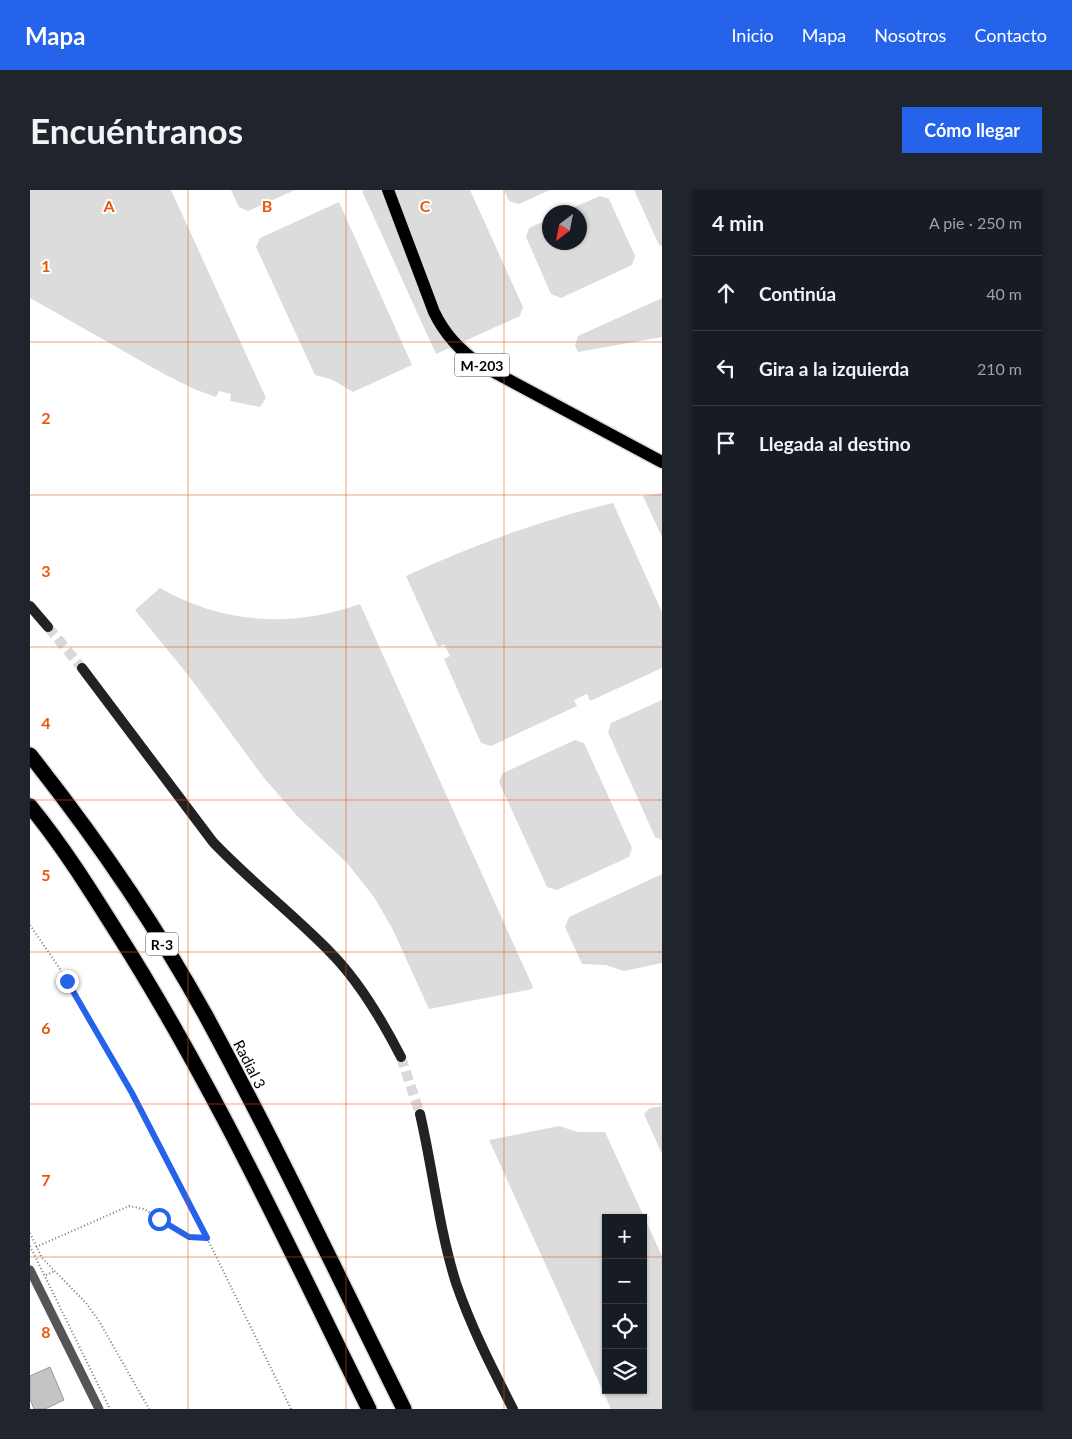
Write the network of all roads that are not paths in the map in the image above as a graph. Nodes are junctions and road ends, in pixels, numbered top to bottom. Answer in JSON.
{"nodes":[{"id":1,"x":388,"y":190,"type":"edge"},
{"id":2,"x":662,"y":462,"type":"edge"},
{"id":3,"x":30,"y":606,"type":"edge"},
{"id":4,"x":48,"y":627,"type":"tunnel mouth"},
{"id":5,"x":82,"y":668,"type":"tunnel mouth"},
{"id":6,"x":30,"y":755,"type":"edge"},
{"id":7,"x":30,"y":806,"type":"edge"},
{"id":8,"x":401,"y":1057,"type":"tunnel mouth"},
{"id":9,"x":420,"y":1114,"type":"tunnel mouth"},
{"id":10,"x":31,"y":1272,"type":"edge"},
{"id":11,"x":98,"y":1409,"type":"edge"},
{"id":12,"x":369,"y":1409,"type":"edge"},
{"id":13,"x":404,"y":1409,"type":"edge"},
{"id":14,"x":513,"y":1409,"type":"edge"}],
"edges":[{"from":1,"to":2,"type":"main road","number":"M-203"},
{"from":3,"to":4,"type":"street"},
{"from":5,"to":8,"type":"street"},
{"from":6,"to":13,"type":"highway","name":"Radial 3","number":"R-3"},
{"from":7,"to":12,"type":"highway","number":"R-3"},
{"from":9,"to":14,"type":"street"},
{"from":10,"to":11,"type":"street"}]}
